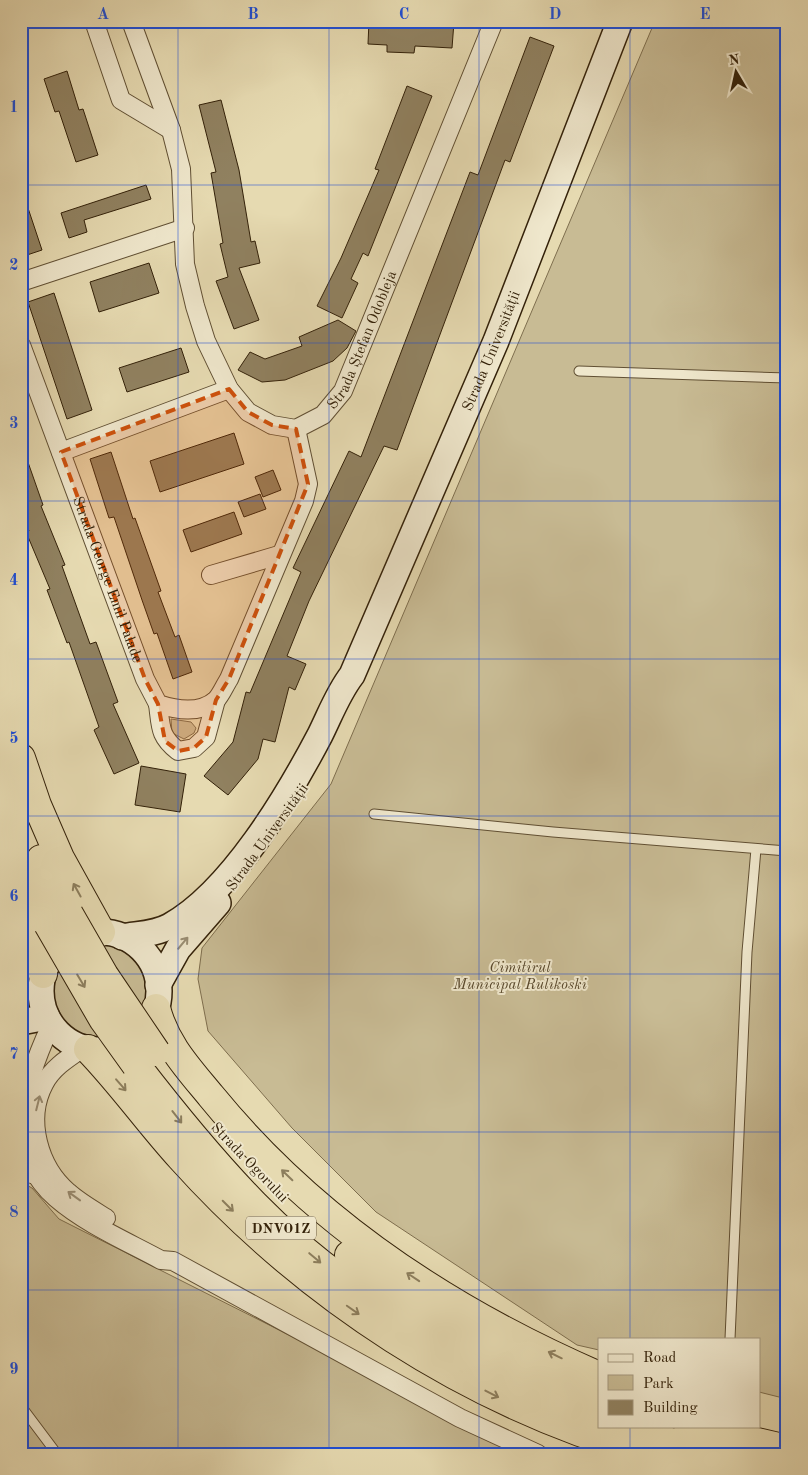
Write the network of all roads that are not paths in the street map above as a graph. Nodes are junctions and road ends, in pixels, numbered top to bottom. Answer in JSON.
{"nodes":[{"id":1,"x":94,"y":21,"type":"edge"},
{"id":2,"x":131,"y":21,"type":"edge"},
{"id":3,"x":494,"y":21,"type":"edge"},
{"id":4,"x":620,"y":21,"type":"edge"},
{"id":5,"x":171,"y":130,"type":"junction"},
{"id":6,"x":185,"y":228,"type":"junction"},
{"id":7,"x":21,"y":282,"type":"edge"},
{"id":8,"x":21,"y":345,"type":"edge"},
{"id":9,"x":579,"y":371,"type":"dead end"},
{"id":10,"x":787,"y":378,"type":"edge"},
{"id":11,"x":229,"y":389,"type":"junction"},
{"id":12,"x":296,"y":429,"type":"junction"},
{"id":13,"x":61,"y":452,"type":"junction"},
{"id":14,"x":279,"y":555,"type":"junction"},
{"id":15,"x":211,"y":575,"type":"dead end"},
{"id":16,"x":352,"y":676,"type":"junction"},
{"id":17,"x":216,"y":700,"type":"junction"},
{"id":18,"x":158,"y":704,"type":"junction"},
{"id":19,"x":21,"y":758,"type":"edge"},
{"id":20,"x":21,"y":808,"type":"edge"},
{"id":21,"x":374,"y":814,"type":"dead end"},
{"id":22,"x":756,"y":849,"type":"junction"},
{"id":23,"x":787,"y":851,"type":"edge"},
{"id":24,"x":21,"y":866,"type":"edge"},
{"id":25,"x":58,"y":919,"type":"junction"},
{"id":26,"x":21,"y":926,"type":"edge"},
{"id":27,"x":112,"y":935,"type":"junction"},
{"id":28,"x":42,"y":982,"type":"junction"},
{"id":29,"x":157,"y":996,"type":"junction"},
{"id":30,"x":21,"y":1006,"type":"edge"},
{"id":31,"x":49,"y":1021,"type":"junction"},
{"id":32,"x":21,"y":1022,"type":"edge"},
{"id":33,"x":85,"y":1048,"type":"junction"},
{"id":34,"x":146,"y":1058,"type":"junction"},
{"id":35,"x":22,"y":1103,"type":"edge"},
{"id":36,"x":27,"y":1129,"type":"edge"},
{"id":37,"x":24,"y":1157,"type":"edge"},
{"id":38,"x":21,"y":1176,"type":"edge"},
{"id":39,"x":40,"y":1180,"type":"junction"},
{"id":40,"x":173,"y":1261,"type":"junction"},
{"id":41,"x":730,"y":1338,"type":"edge"},
{"id":42,"x":598,"y":1376,"type":"edge"},
{"id":43,"x":598,"y":1396,"type":"edge"},
{"id":44,"x":21,"y":1406,"type":"edge"},
{"id":45,"x":598,"y":1418,"type":"edge"},
{"id":46,"x":627,"y":1428,"type":"edge"},
{"id":47,"x":697,"y":1428,"type":"edge"},
{"id":48,"x":722,"y":1428,"type":"edge"},
{"id":49,"x":744,"y":1439,"type":"junction"},
{"id":50,"x":787,"y":1449,"type":"edge"},
{"id":51,"x":57,"y":1454,"type":"edge"},
{"id":52,"x":538,"y":1454,"type":"edge"},
{"id":53,"x":648,"y":1454,"type":"edge"},
{"id":54,"x":708,"y":1454,"type":"edge"}],
"edges":[{"from":1,"to":5,"type":"street"},
{"from":2,"to":5,"type":"street"},
{"from":3,"to":12,"type":"street","name":"Strada Ștefan Odobleja"},
{"from":4,"to":16,"type":"main road","name":"Strada Universității"},
{"from":5,"to":6,"type":"street"},
{"from":6,"to":7,"type":"street"},
{"from":6,"to":11,"type":"street"},
{"from":8,"to":13,"type":"street","name":"Strada George Emil Palade"},
{"from":9,"to":10,"type":"lane"},
{"from":11,"to":12,"type":"street"},
{"from":11,"to":13,"type":"street"},
{"from":12,"to":14,"type":"street","name":"Strada George Emil Palade"},
{"from":13,"to":18,"type":"street","name":"Strada George Emil Palade"},
{"from":14,"to":15,"type":"street"},
{"from":14,"to":17,"type":"street","name":"Strada George Emil Palade"},
{"from":16,"to":27,"type":"main road","name":"Strada Universității"},
{"from":29,"to":16,"type":"main road","name":"Strada Universității","one_way":true},
{"from":17,"to":18,"type":"street"},
{"from":17,"to":18,"type":"street","name":"Strada George Emil Palade"},
{"from":27,"to":19,"type":"highway","one_way":true},
{"from":20,"to":25,"type":"highway","name":"Strada Ogorului","number":"DNVO1Z"},
{"from":21,"to":22,"type":"lane"},
{"from":22,"to":23,"type":"lane"},
{"from":22,"to":41,"type":"lane"},
{"from":24,"to":25,"type":"highway","name":"Strada Ogorului","number":"DNVO1Z"},
{"from":25,"to":34,"type":"highway","name":"Strada Ogorului","number":"DNVO1Z","bridge":true},
{"from":26,"to":28,"type":"highway"},
{"from":27,"to":28,"type":"main road"},
{"from":27,"to":29,"type":"main road"},
{"from":28,"to":30,"type":"main road"},
{"from":28,"to":31,"type":"main road"},
{"from":29,"to":33,"type":"main road"},
{"from":42,"to":29,"type":"highway","one_way":true},
{"from":31,"to":32,"type":"main road"},
{"from":31,"to":33,"type":"main road"},
{"from":31,"to":35,"type":"street"},
{"from":36,"to":33,"type":"street","one_way":true},
{"from":33,"to":53,"type":"highway","one_way":true},
{"from":34,"to":43,"type":"highway","name":"Strada Ogorului","number":"DNVO1Z"},
{"from":34,"to":45,"type":"highway","name":"Strada Ogorului","number":"DNVO1Z","one_way":true},
{"from":35,"to":36,"type":"street"},
{"from":36,"to":37,"type":"street"},
{"from":40,"to":36,"type":"street","one_way":true},
{"from":37,"to":39,"type":"street"},
{"from":38,"to":39,"type":"lane"},
{"from":39,"to":40,"type":"street"},
{"from":40,"to":52,"type":"street"},
{"from":44,"to":51,"type":"lane"},
{"from":46,"to":54,"type":"highway"},
{"from":47,"to":49,"type":"highway"},
{"from":48,"to":49,"type":"highway"},
{"from":49,"to":50,"type":"highway"}]}
